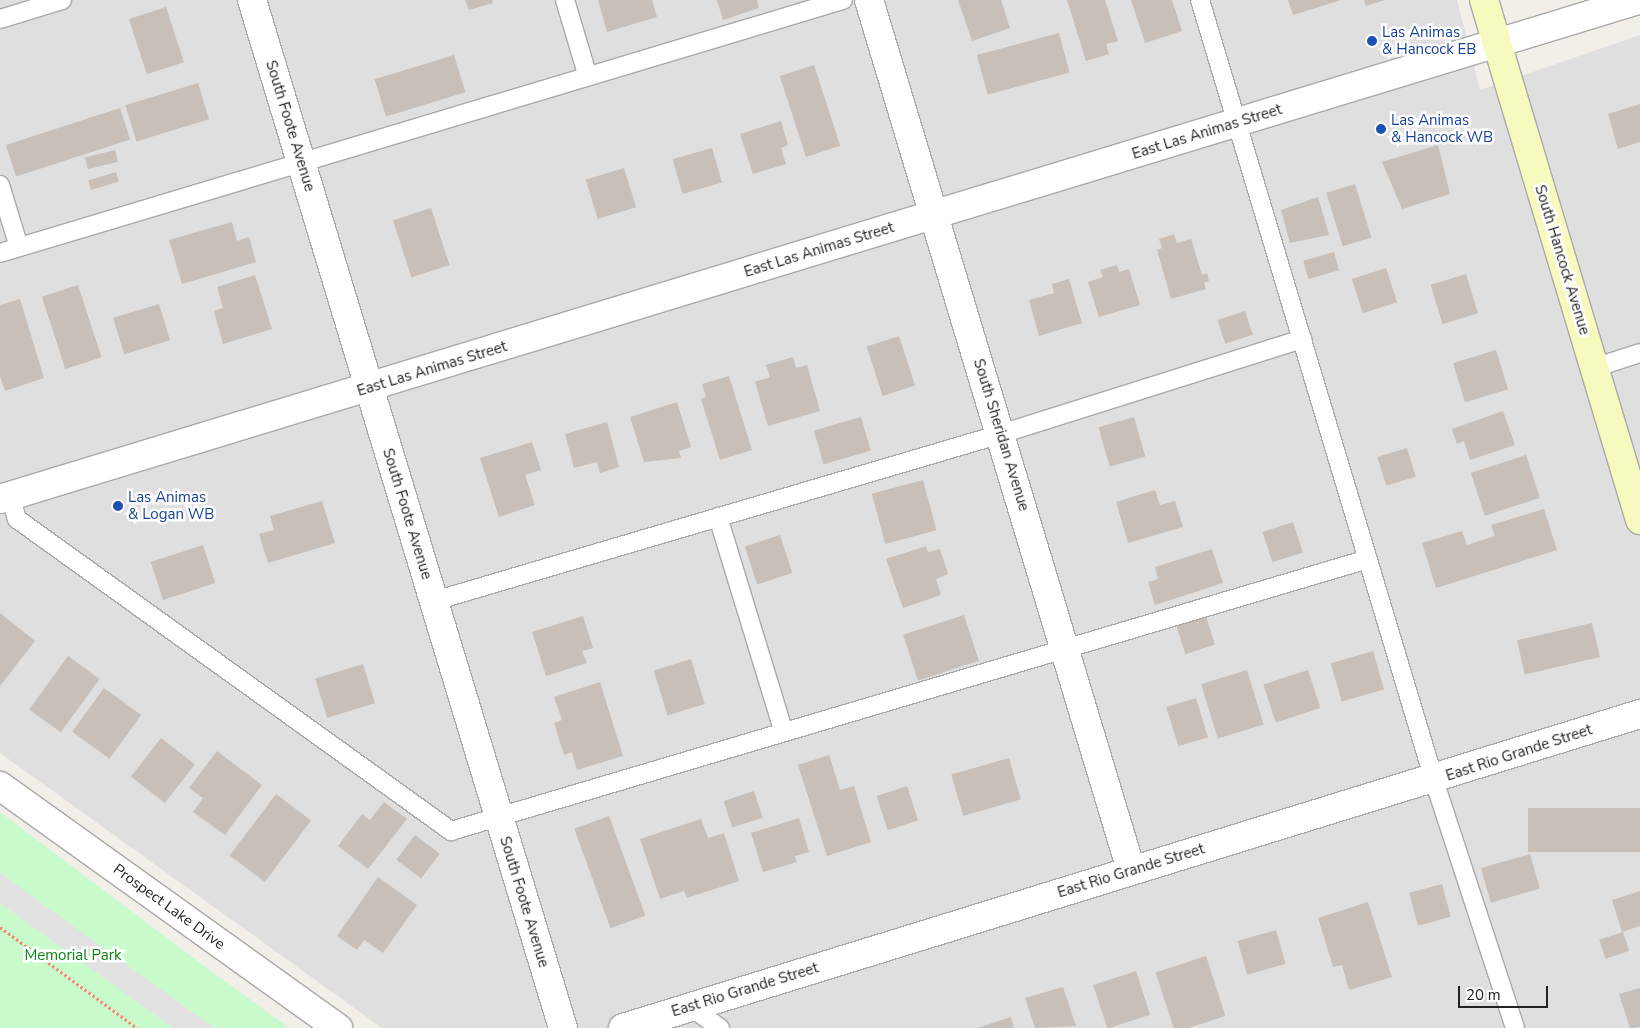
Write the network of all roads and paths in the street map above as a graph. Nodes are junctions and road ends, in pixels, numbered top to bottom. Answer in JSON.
{"nodes":[{"id":1,"x":62,"y":0,"type":"edge"},
{"id":2,"x":252,"y":0,"type":"edge"},
{"id":3,"x":565,"y":0,"type":"edge"},
{"id":4,"x":843,"y":0,"type":"edge"},
{"id":5,"x":869,"y":0,"type":"edge"},
{"id":6,"x":1200,"y":0,"type":"edge"},
{"id":7,"x":1484,"y":0,"type":"edge"},
{"id":8,"x":1638,"y":0,"type":"edge"},
{"id":9,"x":0,"y":19,"type":"edge"},
{"id":10,"x":1497,"y":43,"type":"junction"},
{"id":11,"x":587,"y":74,"type":"junction"},
{"id":12,"x":1238,"y":123,"type":"junction"},
{"id":13,"x":300,"y":161,"type":"junction"},
{"id":14,"x":0,"y":185,"type":"edge"},
{"id":15,"x":934,"y":215,"type":"junction"},
{"id":16,"x":19,"y":247,"type":"junction"},
{"id":17,"x":0,"y":253,"type":"edge"},
{"id":18,"x":1302,"y":339,"type":"junction"},
{"id":19,"x":1640,"y":354,"type":"edge"},
{"id":20,"x":1594,"y":368,"type":"junction"},
{"id":21,"x":369,"y":388,"type":"junction"},
{"id":22,"x":1001,"y":434,"type":"junction"},
{"id":23,"x":5,"y":498,"type":"edge"},
{"id":24,"x":718,"y":517,"type":"junction"},
{"id":25,"x":1640,"y":520,"type":"edge"},
{"id":26,"x":1368,"y":559,"type":"junction"},
{"id":27,"x":434,"y":601,"type":"junction"},
{"id":28,"x":1063,"y":647,"type":"junction"},
{"id":29,"x":1640,"y":714,"type":"edge"},
{"id":30,"x":783,"y":729,"type":"junction"},
{"id":31,"x":1434,"y":780,"type":"junction"},
{"id":32,"x":0,"y":786,"type":"edge"},
{"id":33,"x":498,"y":815,"type":"junction"},
{"id":34,"x":1131,"y":870,"type":"junction"},
{"id":35,"x":0,"y":927,"type":"edge"},
{"id":36,"x":691,"y":1007,"type":"junction"},
{"id":37,"x":137,"y":1028,"type":"edge"},
{"id":38,"x":338,"y":1028,"type":"edge"},
{"id":39,"x":563,"y":1028,"type":"edge"},
{"id":40,"x":623,"y":1028,"type":"edge"},
{"id":41,"x":720,"y":1028,"type":"edge"},
{"id":42,"x":1515,"y":1028,"type":"edge"}],
"edges":[{"from":1,"to":9,"type":"lane"},
{"from":2,"to":13,"type":"street","name":"South Foote Avenue"},
{"from":3,"to":11,"type":"lane"},
{"from":4,"to":11,"type":"lane"},
{"from":5,"to":15,"type":"street","name":"South Sheridan Avenue"},
{"from":6,"to":12,"type":"lane"},
{"from":7,"to":10,"type":"main road","name":"South Hancock Avenue"},
{"from":8,"to":10,"type":"street","name":"East Las Animas Street"},
{"from":10,"to":12,"type":"street","name":"East Las Animas Street"},
{"from":10,"to":20,"type":"main road","name":"South Hancock Avenue"},
{"from":11,"to":13,"type":"lane"},
{"from":12,"to":15,"type":"street","name":"East Las Animas Street"},
{"from":12,"to":18,"type":"lane"},
{"from":13,"to":16,"type":"lane"},
{"from":13,"to":21,"type":"street","name":"South Foote Avenue"},
{"from":14,"to":16,"type":"lane"},
{"from":15,"to":21,"type":"street","name":"East Las Animas Street"},
{"from":15,"to":22,"type":"street","name":"South Sheridan Avenue"},
{"from":16,"to":17,"type":"lane"},
{"from":18,"to":22,"type":"lane"},
{"from":18,"to":26,"type":"lane"},
{"from":19,"to":20,"type":"lane"},
{"from":20,"to":25,"type":"main road","name":"South Hancock Avenue"},
{"from":21,"to":23,"type":"street","name":"East Las Animas Street"},
{"from":21,"to":27,"type":"street","name":"South Foote Avenue"},
{"from":22,"to":24,"type":"lane"},
{"from":22,"to":28,"type":"street","name":"South Sheridan Avenue"},
{"from":23,"to":33,"type":"lane"},
{"from":24,"to":27,"type":"lane"},
{"from":24,"to":30,"type":"lane"},
{"from":26,"to":28,"type":"lane"},
{"from":26,"to":31,"type":"lane"},
{"from":27,"to":33,"type":"street","name":"South Foote Avenue"},
{"from":28,"to":30,"type":"lane"},
{"from":28,"to":34,"type":"street","name":"South Sheridan Avenue"},
{"from":29,"to":31,"type":"street","name":"East Rio Grande Street"},
{"from":30,"to":33,"type":"lane"},
{"from":31,"to":34,"type":"street","name":"East Rio Grande Street"},
{"from":31,"to":42,"type":"lane"},
{"from":32,"to":38,"type":"street","name":"Prospect Lake Drive"},
{"from":33,"to":39,"type":"street","name":"South Foote Avenue"},
{"from":34,"to":36,"type":"street","name":"East Rio Grande Street"},
{"from":35,"to":37,"type":"path"},
{"from":36,"to":40,"type":"street","name":"East Rio Grande Street"},
{"from":36,"to":41,"type":"lane"}]}
